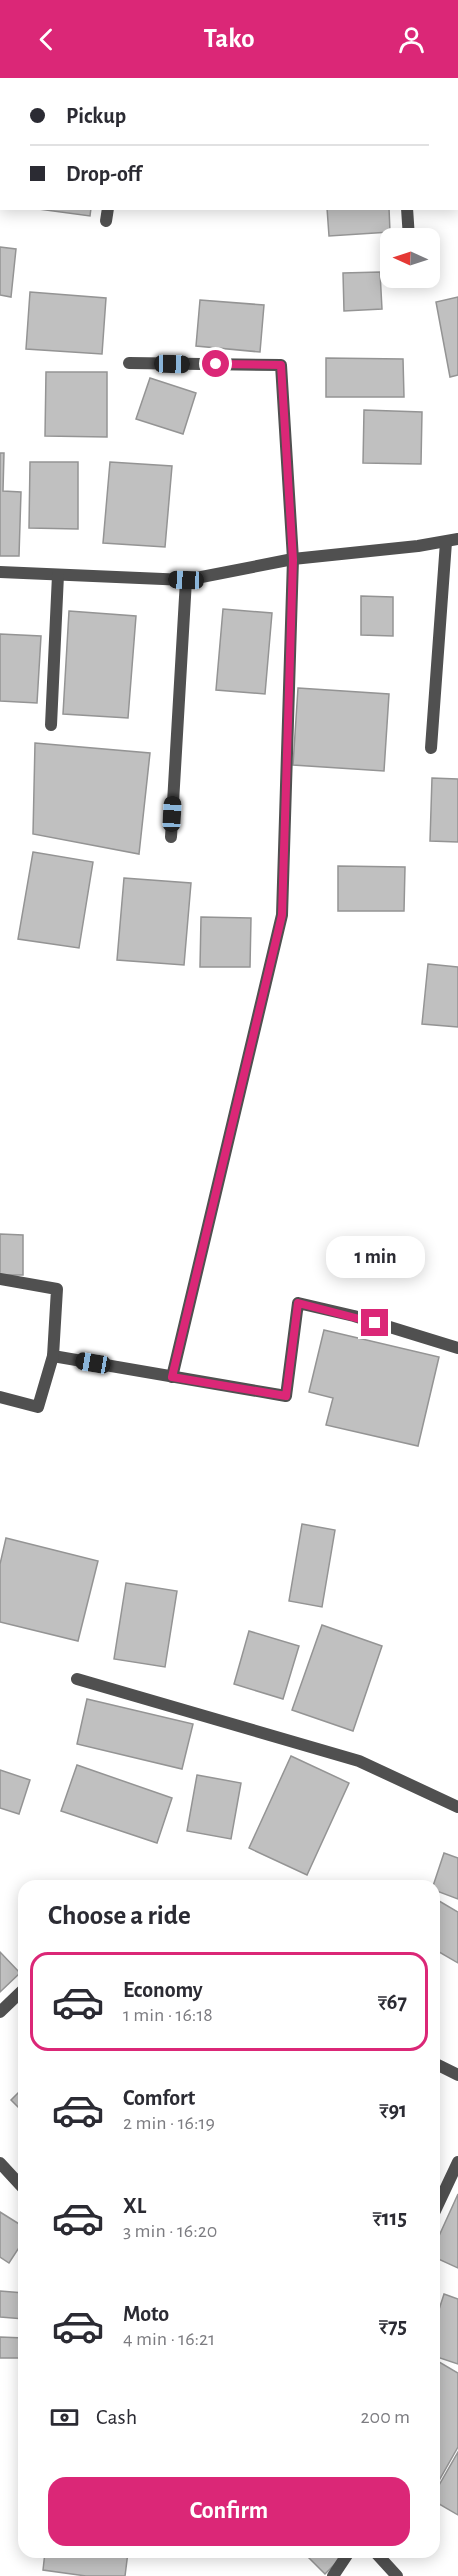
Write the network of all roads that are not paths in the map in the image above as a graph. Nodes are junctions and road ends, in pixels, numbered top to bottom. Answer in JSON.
{"nodes":[{"id":1,"x":406,"y":210,"type":"edge"},
{"id":2,"x":407,"y":228,"type":"edge"},
{"id":3,"x":129,"y":363,"type":"dead end"},
{"id":4,"x":452,"y":541,"type":"edge"},
{"id":5,"x":293,"y":560,"type":"junction"},
{"id":6,"x":0,"y":572,"type":"edge"},
{"id":7,"x":58,"y":575,"type":"junction"},
{"id":8,"x":186,"y":580,"type":"junction"},
{"id":9,"x":51,"y":725,"type":"dead end"},
{"id":10,"x":431,"y":748,"type":"dead end"},
{"id":11,"x":171,"y":837,"type":"dead end"},
{"id":12,"x":0,"y":1279,"type":"edge"},
{"id":13,"x":458,"y":1348,"type":"edge"},
{"id":14,"x":53,"y":1356,"type":"junction"},
{"id":15,"x":172,"y":1377,"type":"junction"},
{"id":16,"x":0,"y":1397,"type":"edge"},
{"id":17,"x":77,"y":1679,"type":"dead end"},
{"id":18,"x":458,"y":1807,"type":"edge"},
{"id":19,"x":18,"y":1995,"type":"edge"},
{"id":20,"x":0,"y":2012,"type":"edge"},
{"id":21,"x":440,"y":2066,"type":"edge"},
{"id":22,"x":458,"y":2075,"type":"edge"},
{"id":23,"x":458,"y":2162,"type":"edge"},
{"id":24,"x":0,"y":2163,"type":"edge"},
{"id":25,"x":18,"y":2182,"type":"edge"},
{"id":26,"x":440,"y":2200,"type":"edge"},
{"id":27,"x":346,"y":2558,"type":"edge"},
{"id":28,"x":380,"y":2558,"type":"edge"},
{"id":29,"x":333,"y":2576,"type":"edge"},
{"id":30,"x":397,"y":2576,"type":"edge"}],
"edges":[{"from":1,"to":2,"type":"street"},
{"from":3,"to":5,"type":"street"},
{"from":4,"to":5,"type":"street"},
{"from":4,"to":10,"type":"street"},
{"from":5,"to":8,"type":"street"},
{"from":5,"to":15,"type":"street"},
{"from":6,"to":7,"type":"street"},
{"from":7,"to":8,"type":"street"},
{"from":7,"to":9,"type":"street"},
{"from":8,"to":11,"type":"street"},
{"from":12,"to":14,"type":"street"},
{"from":13,"to":15,"type":"street"},
{"from":14,"to":15,"type":"street"},
{"from":14,"to":16,"type":"street"},
{"from":17,"to":18,"type":"street"},
{"from":19,"to":20,"type":"street"},
{"from":21,"to":22,"type":"street"},
{"from":23,"to":26,"type":"street"},
{"from":24,"to":25,"type":"street"},
{"from":27,"to":29,"type":"street"},
{"from":28,"to":30,"type":"street"}]}
